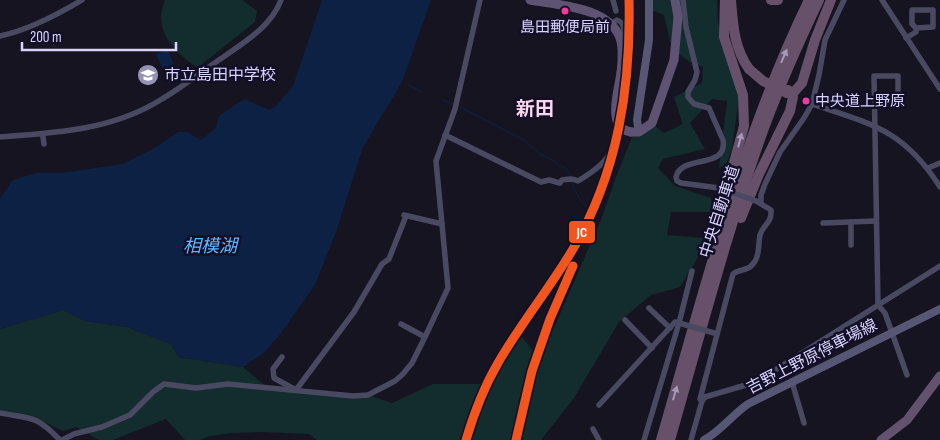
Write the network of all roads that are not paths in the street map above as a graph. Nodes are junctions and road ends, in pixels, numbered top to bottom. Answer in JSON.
{"nodes":[{"id":1,"x":82,"y":0,"type":"edge"},
{"id":2,"x":281,"y":0,"type":"edge"},
{"id":3,"x":480,"y":0,"type":"edge"},
{"id":4,"x":530,"y":0,"type":"edge"},
{"id":5,"x":613,"y":0,"type":"edge"},
{"id":6,"x":649,"y":0,"type":"edge"},
{"id":7,"x":676,"y":0,"type":"edge"},
{"id":8,"x":683,"y":0,"type":"edge"},
{"id":9,"x":725,"y":0,"type":"edge"},
{"id":10,"x":731,"y":0,"type":"edge"},
{"id":11,"x":736,"y":0,"type":"edge"},
{"id":12,"x":771,"y":0,"type":"edge"},
{"id":13,"x":778,"y":0,"type":"edge"},
{"id":14,"x":809,"y":0,"type":"edge"},
{"id":15,"x":820,"y":0,"type":"edge"},
{"id":16,"x":831,"y":0,"type":"edge"},
{"id":17,"x":844,"y":0,"type":"edge"},
{"id":18,"x":882,"y":0,"type":"edge"},
{"id":19,"x":616,"y":11,"type":"dead end"},
{"id":20,"x":612,"y":24,"type":"junction"},
{"id":21,"x":916,"y":28,"type":"junction"},
{"id":22,"x":0,"y":36,"type":"edge"},
{"id":23,"x":906,"y":38,"type":"junction"},
{"id":24,"x":751,"y":67,"type":"junction"},
{"id":25,"x":940,"y":89,"type":"edge"},
{"id":26,"x":789,"y":92,"type":"junction"},
{"id":27,"x":898,"y":99,"type":"dead end"},
{"id":28,"x":812,"y":104,"type":"junction"},
{"id":29,"x":874,"y":125,"type":"junction"},
{"id":30,"x":635,"y":132,"type":"junction"},
{"id":31,"x":445,"y":136,"type":"junction"},
{"id":32,"x":0,"y":137,"type":"edge"},
{"id":33,"x":940,"y":163,"type":"edge"},
{"id":34,"x":928,"y":168,"type":"junction"},
{"id":35,"x":940,"y":187,"type":"edge"},
{"id":36,"x":759,"y":201,"type":"junction"},
{"id":37,"x":876,"y":221,"type":"junction"},
{"id":38,"x":823,"y":222,"type":"dead end"},
{"id":39,"x":851,"y":222,"type":"junction"},
{"id":40,"x":442,"y":224,"type":"junction"},
{"id":41,"x":851,"y":245,"type":"dead end"},
{"id":42,"x":940,"y":266,"type":"edge"},
{"id":43,"x":692,"y":271,"type":"dead end"},
{"id":44,"x":704,"y":289,"type":"junction"},
{"id":45,"x":878,"y":305,"type":"junction"},
{"id":46,"x":649,"y":308,"type":"dead end"},
{"id":47,"x":940,"y":309,"type":"edge"},
{"id":48,"x":625,"y":320,"type":"dead end"},
{"id":49,"x":401,"y":324,"type":"dead end"},
{"id":50,"x":679,"y":324,"type":"junction"},
{"id":51,"x":670,"y":328,"type":"junction"},
{"id":52,"x":892,"y":332,"type":"junction"},
{"id":53,"x":715,"y":333,"type":"junction"},
{"id":54,"x":425,"y":337,"type":"junction"},
{"id":55,"x":652,"y":348,"type":"junction"},
{"id":56,"x":695,"y":350,"type":"junction"},
{"id":57,"x":282,"y":356,"type":"dead end"},
{"id":58,"x":907,"y":375,"type":"dead end"},
{"id":59,"x":940,"y":376,"type":"edge"},
{"id":60,"x":792,"y":382,"type":"junction"},
{"id":61,"x":296,"y":390,"type":"junction"},
{"id":62,"x":702,"y":401,"type":"junction"},
{"id":63,"x":599,"y":405,"type":"dead end"},
{"id":64,"x":0,"y":413,"type":"edge"},
{"id":65,"x":804,"y":423,"type":"dead end"},
{"id":66,"x":593,"y":429,"type":"dead end"},
{"id":67,"x":61,"y":440,"type":"edge"},
{"id":68,"x":599,"y":440,"type":"edge"},
{"id":69,"x":644,"y":440,"type":"edge"},
{"id":70,"x":661,"y":440,"type":"edge"},
{"id":71,"x":670,"y":440,"type":"edge"},
{"id":72,"x":691,"y":440,"type":"edge"},
{"id":73,"x":704,"y":440,"type":"edge"},
{"id":74,"x":880,"y":440,"type":"edge"}],
"edges":[{"from":1,"to":22,"type":"street"},
{"from":2,"to":32,"type":"street"},
{"from":3,"to":31,"type":"street"},
{"from":4,"to":20,"type":"main road"},
{"from":5,"to":19,"type":"street"},
{"from":6,"to":30,"type":"main road"},
{"from":7,"to":30,"type":"main road"},
{"from":8,"to":36,"type":"street","bridge":true},
{"from":44,"to":9,"type":"highway","one_way":true},
{"from":10,"to":24,"type":"highway"},
{"from":11,"to":24,"type":"highway"},
{"from":12,"to":13,"type":"highway"},
{"from":44,"to":14,"type":"highway","name":"中央自動車道","one_way":true},
{"from":15,"to":56,"type":"highway","name":"中央自動車道"},
{"from":16,"to":26,"type":"highway"},
{"from":17,"to":28,"type":"street"},
{"from":18,"to":23,"type":"street"},
{"from":20,"to":30,"type":"main road","bridge":true},
{"from":20,"to":31,"type":"street"},
{"from":21,"to":21,"type":"street"},
{"from":21,"to":23,"type":"street"},
{"from":23,"to":25,"type":"street"},
{"from":24,"to":26,"type":"highway","bridge":true},
{"from":26,"to":56,"type":"highway"},
{"from":27,"to":29,"type":"street"},
{"from":28,"to":29,"type":"street"},
{"from":28,"to":36,"type":"street"},
{"from":29,"to":34,"type":"street"},
{"from":29,"to":37,"type":"street"},
{"from":31,"to":40,"type":"street"},
{"from":33,"to":34,"type":"street"},
{"from":34,"to":35,"type":"street"},
{"from":36,"to":53,"type":"street"},
{"from":37,"to":39,"type":"street"},
{"from":37,"to":45,"type":"street"},
{"from":38,"to":39,"type":"street"},
{"from":39,"to":41,"type":"street"},
{"from":40,"to":54,"type":"street"},
{"from":40,"to":61,"type":"street"},
{"from":42,"to":45,"type":"street"},
{"from":43,"to":50,"type":"street"},
{"from":70,"to":44,"type":"highway","name":"中央自動車道","one_way":true},
{"from":45,"to":52,"type":"street"},
{"from":45,"to":62,"type":"street"},
{"from":46,"to":51,"type":"street"},
{"from":47,"to":52,"type":"main road","name":"吉野上野原停車場線"},
{"from":48,"to":55,"type":"street"},
{"from":49,"to":54,"type":"street"},
{"from":50,"to":51,"type":"street"},
{"from":50,"to":53,"type":"street","bridge":true},
{"from":50,"to":69,"type":"street"},
{"from":51,"to":55,"type":"street"},
{"from":52,"to":58,"type":"street"},
{"from":52,"to":60,"type":"main road","name":"吉野上野原停車場線"},
{"from":53,"to":62,"type":"street"},
{"from":54,"to":61,"type":"street"},
{"from":55,"to":63,"type":"street"},
{"from":56,"to":71,"type":"highway","name":"中央自動車道"},
{"from":57,"to":61,"type":"street"},
{"from":59,"to":74,"type":"highway"},
{"from":60,"to":65,"type":"street"},
{"from":60,"to":73,"type":"main road","name":"吉野上野原停車場線"},
{"from":61,"to":67,"type":"street"},
{"from":62,"to":72,"type":"street"},
{"from":64,"to":67,"type":"street"},
{"from":66,"to":68,"type":"street"}]}
